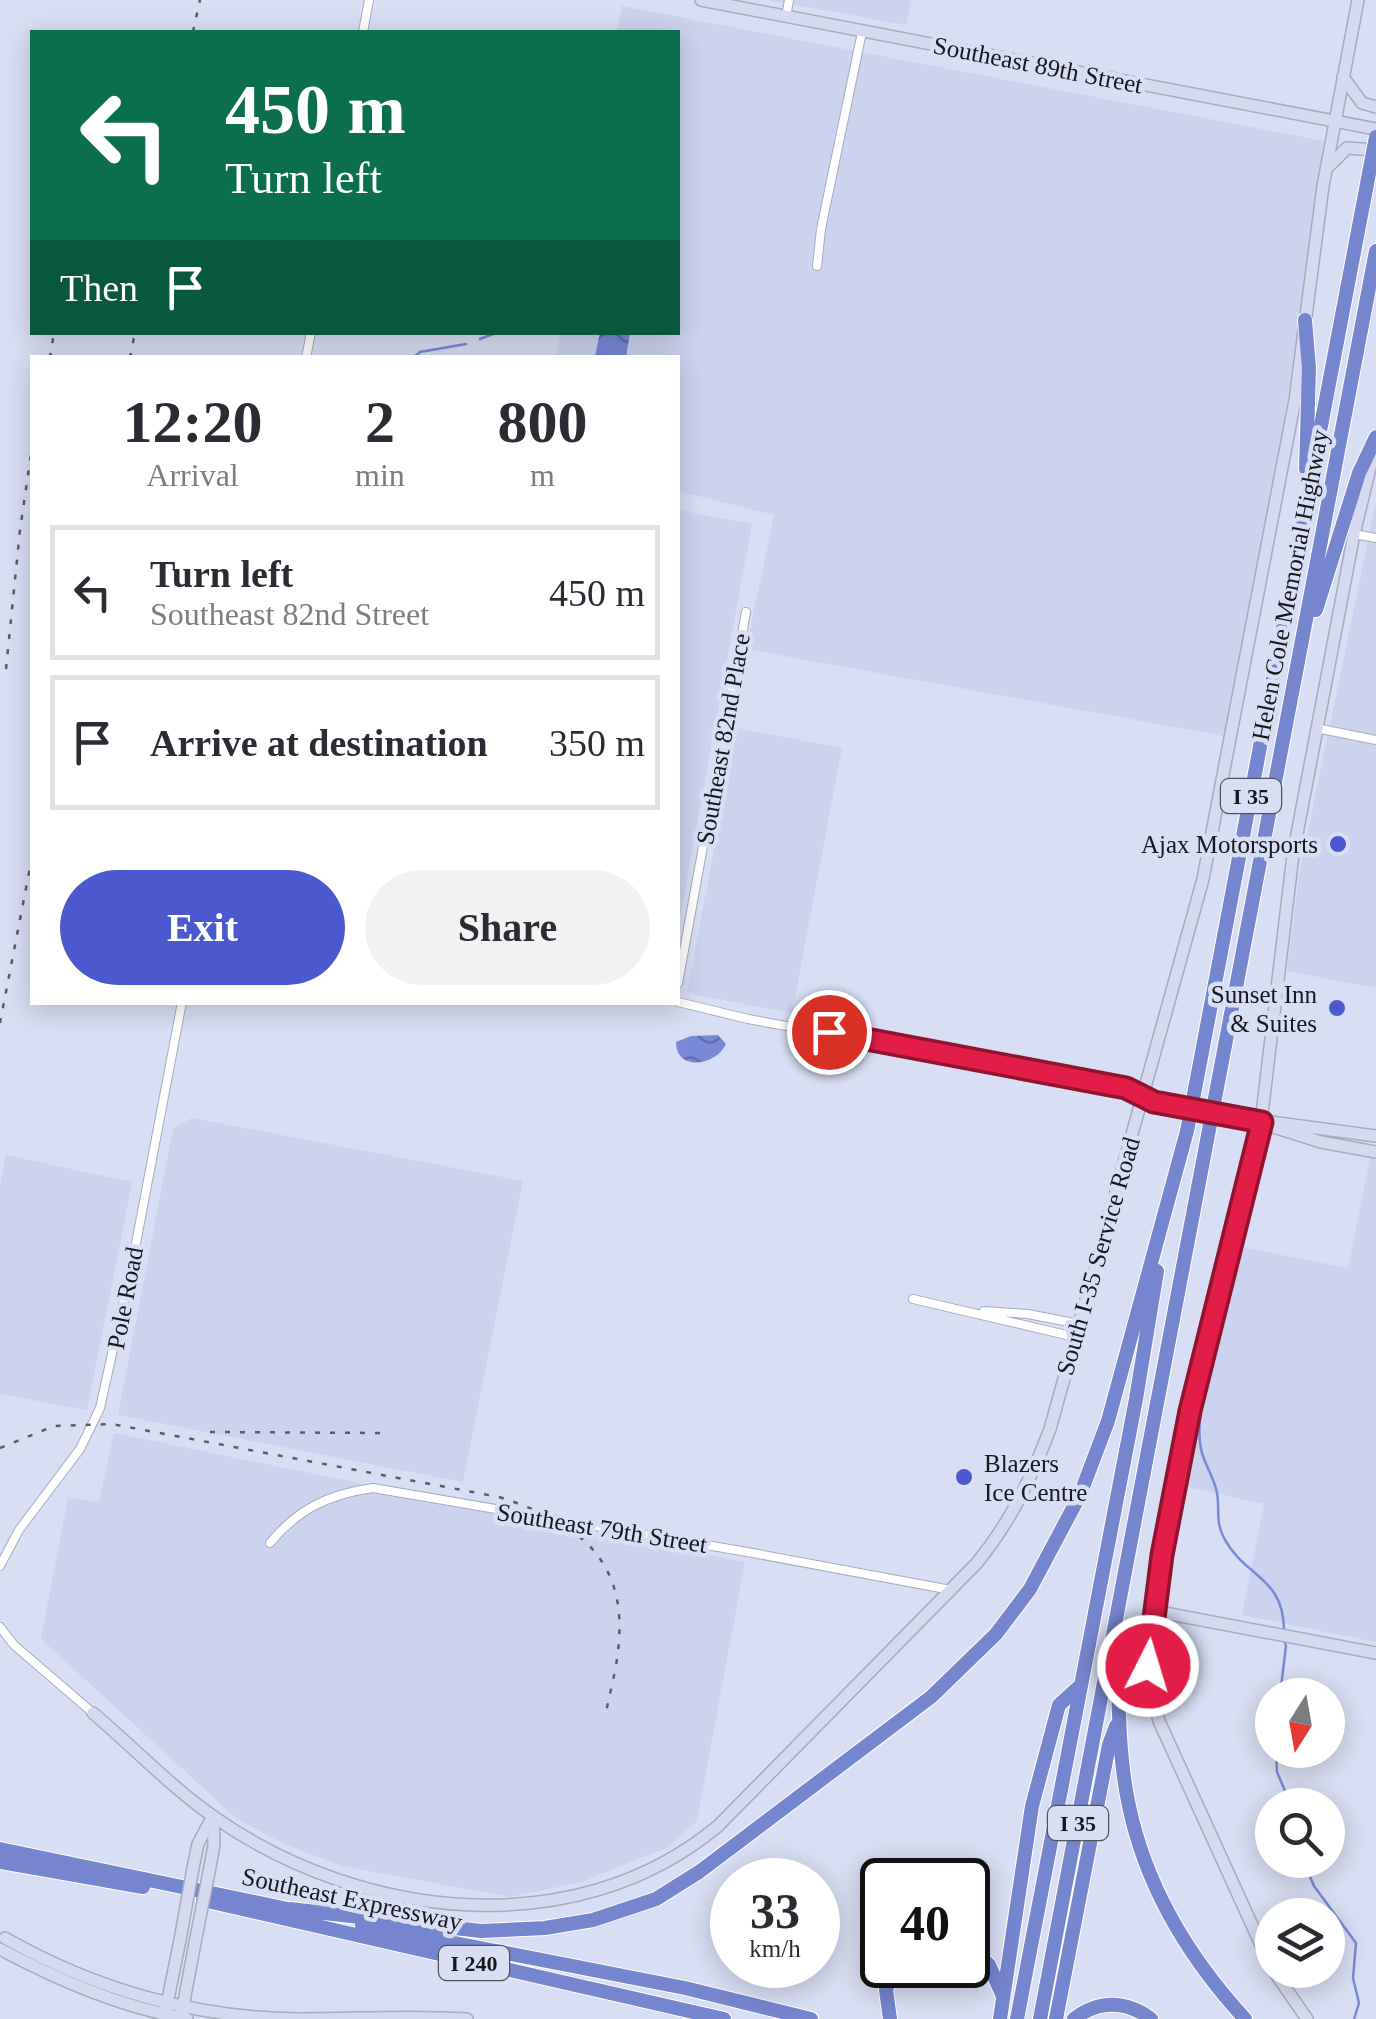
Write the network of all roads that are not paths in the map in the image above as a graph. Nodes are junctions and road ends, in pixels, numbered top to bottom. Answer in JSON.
{"nodes":[{"id":1,"x":369,"y":0,"type":"edge"},
{"id":2,"x":701,"y":0,"type":"edge"},
{"id":3,"x":790,"y":0,"type":"edge"},
{"id":4,"x":1358,"y":0,"type":"edge"},
{"id":5,"x":786,"y":17,"type":"junction"},
{"id":6,"x":363,"y":30,"type":"edge"},
{"id":7,"x":862,"y":32,"type":"junction"},
{"id":8,"x":1344,"y":77,"type":"junction"},
{"id":9,"x":1376,"y":107,"type":"edge"},
{"id":10,"x":1335,"y":121,"type":"junction"},
{"id":11,"x":1376,"y":129,"type":"edge"},
{"id":12,"x":1376,"y":137,"type":"edge"},
{"id":13,"x":1376,"y":150,"type":"edge"},
{"id":14,"x":1326,"y":169,"type":"junction"},
{"id":15,"x":1376,"y":251,"type":"edge"},
{"id":16,"x":817,"y":266,"type":"dead end"},
{"id":17,"x":1305,"y":320,"type":"junction"},
{"id":18,"x":1376,"y":440,"type":"edge"},
{"id":19,"x":1306,"y":505,"type":"junction"},
{"id":20,"x":1354,"y":534,"type":"junction"},
{"id":21,"x":1376,"y":538,"type":"edge"},
{"id":22,"x":746,"y":612,"type":"dead end"},
{"id":23,"x":1296,"y":673,"type":"junction"},
{"id":24,"x":1316,"y":728,"type":"junction"},
{"id":25,"x":1376,"y":740,"type":"edge"},
{"id":26,"x":680,"y":972,"type":"edge"},
{"id":27,"x":680,"y":1002,"type":"edge"},
{"id":28,"x":181,"y":1005,"type":"edge"},
{"id":29,"x":1142,"y":1096,"type":"junction"},
{"id":30,"x":1262,"y":1122,"type":"junction"},
{"id":31,"x":1376,"y":1136,"type":"edge"},
{"id":32,"x":1376,"y":1152,"type":"edge"},
{"id":33,"x":1170,"y":1192,"type":"junction"},
{"id":34,"x":913,"y":1299,"type":"dead end"},
{"id":35,"x":1077,"y":1330,"type":"junction"},
{"id":36,"x":270,"y":1543,"type":"dead end"},
{"id":37,"x":0,"y":1566,"type":"edge"},
{"id":38,"x":950,"y":1590,"type":"junction"},
{"id":39,"x":1154,"y":1611,"type":"junction"},
{"id":40,"x":1116,"y":1626,"type":"junction"},
{"id":41,"x":0,"y":1627,"type":"edge"},
{"id":42,"x":1376,"y":1653,"type":"edge"},
{"id":43,"x":1080,"y":1686,"type":"junction"},
{"id":44,"x":93,"y":1713,"type":"joint"},
{"id":45,"x":1119,"y":1719,"type":"junction"},
{"id":46,"x":213,"y":1816,"type":"junction"},
{"id":47,"x":0,"y":1849,"type":"edge"},
{"id":48,"x":0,"y":1862,"type":"edge"},
{"id":49,"x":290,"y":1909,"type":"junction"},
{"id":50,"x":1255,"y":1931,"type":"edge"},
{"id":51,"x":3,"y":1944,"type":"edge"},
{"id":52,"x":990,"y":1969,"type":"edge"},
{"id":53,"x":887,"y":1988,"type":"edge"},
{"id":54,"x":1286,"y":1988,"type":"edge"},
{"id":55,"x":1004,"y":1997,"type":"junction"},
{"id":56,"x":165,"y":2012,"type":"edge"},
{"id":57,"x":144,"y":2014,"type":"edge"},
{"id":58,"x":182,"y":2015,"type":"edge"},
{"id":59,"x":717,"y":2018,"type":"edge"},
{"id":60,"x":293,"y":2019,"type":"edge"},
{"id":61,"x":466,"y":2019,"type":"edge"},
{"id":62,"x":811,"y":2019,"type":"edge"},
{"id":63,"x":890,"y":2019,"type":"edge"},
{"id":64,"x":1000,"y":2019,"type":"edge"},
{"id":65,"x":1017,"y":2019,"type":"edge"},
{"id":66,"x":1040,"y":2019,"type":"edge"},
{"id":67,"x":1056,"y":2019,"type":"edge"},
{"id":68,"x":1074,"y":2019,"type":"edge"},
{"id":69,"x":1151,"y":2019,"type":"edge"},
{"id":70,"x":1244,"y":2019,"type":"edge"},
{"id":71,"x":1307,"y":2019,"type":"edge"}],
"edges":[{"from":1,"to":6,"type":"street"},
{"from":2,"to":5,"type":"street","name":"Southeast 89th Street"},
{"from":3,"to":5,"type":"street"},
{"from":4,"to":8,"type":"street","name":"South I-35 Service Road"},
{"from":5,"to":7,"type":"street","name":"Southeast 89th Street"},
{"from":7,"to":10,"type":"street","name":"Southeast 89th Street"},
{"from":7,"to":16,"type":"street"},
{"from":8,"to":9,"type":"street"},
{"from":8,"to":10,"type":"street","name":"South I-35 Service Road"},
{"from":10,"to":11,"type":"street","name":"Southeast 89th Street"},
{"from":10,"to":14,"type":"street","name":"South I-35 Service Road"},
{"from":12,"to":19,"type":"highway","name":"Helen Cole Memorial Highway","number":"I 35","bridge":true},
{"from":13,"to":14,"type":"street"},
{"from":14,"to":17,"type":"street","name":"South I-35 Service Road"},
{"from":15,"to":23,"type":"highway","name":"Helen Cole Memorial Highway","number":"I 35"},
{"from":17,"to":19,"type":"highway"},
{"from":17,"to":29,"type":"street","name":"South I-35 Service Road"},
{"from":18,"to":20,"type":"street"},
{"from":18,"to":23,"type":"highway"},
{"from":19,"to":33,"type":"highway","name":"Helen Cole Memorial Highway","number":"I 35"},
{"from":20,"to":21,"type":"street"},
{"from":20,"to":24,"type":"street"},
{"from":22,"to":26,"type":"street","name":"Southeast 82nd Place"},
{"from":23,"to":40,"type":"highway","name":"Helen Cole Memorial Highway","number":"I 35"},
{"from":24,"to":25,"type":"street"},
{"from":24,"to":30,"type":"street"},
{"from":27,"to":29,"type":"street"},
{"from":28,"to":37,"type":"street","name":"Pole Road"},
{"from":29,"to":30,"type":"street","bridge":true},
{"from":29,"to":35,"type":"street","name":"South I-35 Service Road"},
{"from":30,"to":31,"type":"street"},
{"from":30,"to":32,"type":"street"},
{"from":30,"to":39,"type":"street"},
{"from":33,"to":43,"type":"highway","number":"I 35"},
{"from":33,"to":49,"type":"highway"},
{"from":34,"to":35,"type":"street"},
{"from":35,"to":38,"type":"street","name":"South I-35 Service Road"},
{"from":36,"to":38,"type":"street","name":"Southeast 79th Street"},
{"from":38,"to":46,"type":"street","name":"South I-35 Service Road"},
{"from":39,"to":42,"type":"street"},
{"from":39,"to":50,"type":"street"},
{"from":40,"to":45,"type":"highway"},
{"from":40,"to":66,"type":"highway","number":"I 35"},
{"from":41,"to":44,"type":"street"},
{"from":43,"to":55,"type":"highway"},
{"from":43,"to":65,"type":"highway","number":"I 35"},
{"from":44,"to":46,"type":"street","name":"South I-35 Service Road"},
{"from":45,"to":67,"type":"highway"},
{"from":45,"to":70,"type":"highway"},
{"from":46,"to":56,"type":"street","bridge":true},
{"from":46,"to":58,"type":"street","bridge":true},
{"from":47,"to":49,"type":"highway","name":"Southeast Expressway","number":"I 240"},
{"from":48,"to":59,"type":"highway","name":"Southeast Expressway","number":"I 240"},
{"from":49,"to":62,"type":"highway","name":"Southeast Expressway","number":"I 240"},
{"from":51,"to":56,"type":"street"},
{"from":51,"to":57,"type":"street"},
{"from":52,"to":55,"type":"highway"},
{"from":53,"to":63,"type":"highway"},
{"from":54,"to":71,"type":"street"},
{"from":55,"to":64,"type":"highway"},
{"from":56,"to":57,"type":"street"},
{"from":56,"to":58,"type":"street"},
{"from":58,"to":60,"type":"street"},
{"from":60,"to":61,"type":"street"},
{"from":68,"to":69,"type":"highway"}]}
